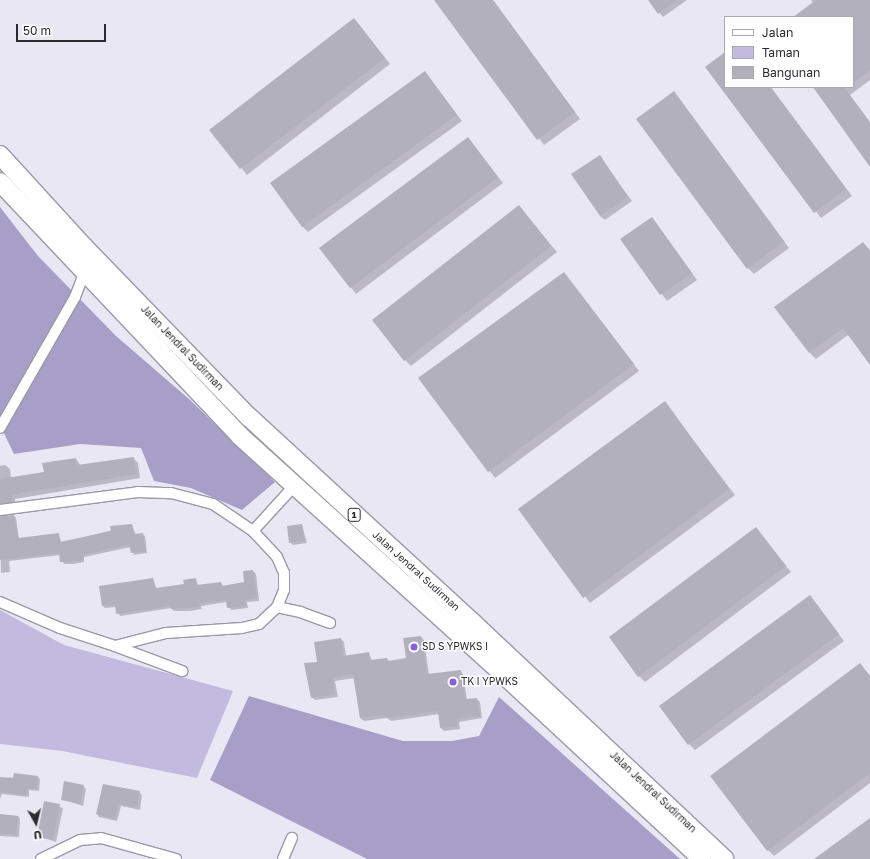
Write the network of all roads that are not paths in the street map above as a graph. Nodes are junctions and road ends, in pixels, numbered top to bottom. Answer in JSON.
{"nodes":[{"id":1,"x":0,"y":155,"type":"edge"},
{"id":2,"x":0,"y":182,"type":"edge"},
{"id":3,"x":84,"y":273,"type":"junction"},
{"id":4,"x":0,"y":428,"type":"edge"},
{"id":5,"x":295,"y":486,"type":"junction"},
{"id":6,"x":0,"y":510,"type":"edge"},
{"id":7,"x":253,"y":531,"type":"junction"},
{"id":8,"x":0,"y":602,"type":"edge"},
{"id":9,"x":277,"y":607,"type":"junction"},
{"id":10,"x":330,"y":623,"type":"dead end"},
{"id":11,"x":115,"y":646,"type":"junction"},
{"id":12,"x":182,"y":672,"type":"dead end"},
{"id":13,"x":292,"y":838,"type":"dead end"},
{"id":14,"x":44,"y":858,"type":"edge"},
{"id":15,"x":176,"y":859,"type":"edge"},
{"id":16,"x":283,"y":859,"type":"edge"},
{"id":17,"x":702,"y":859,"type":"edge"},
{"id":18,"x":724,"y":859,"type":"edge"}],
"edges":[{"from":1,"to":18,"type":"highway","name":"Jalan Jendral Sudirman","number":"1"},
{"from":2,"to":3,"type":"highway","name":"Jalan Jendral Sudirman","number":"1"},
{"from":3,"to":4,"type":"street"},
{"from":3,"to":5,"type":"highway","name":"Jalan Jendral Sudirman","number":"1"},
{"from":5,"to":7,"type":"street"},
{"from":5,"to":17,"type":"highway","name":"Jalan Jendral Sudirman","number":"1"},
{"from":6,"to":7,"type":"street"},
{"from":7,"to":9,"type":"street"},
{"from":8,"to":11,"type":"street"},
{"from":9,"to":10,"type":"street"},
{"from":9,"to":11,"type":"street"},
{"from":11,"to":12,"type":"street"},
{"from":13,"to":16,"type":"street"},
{"from":14,"to":15,"type":"street"}]}
